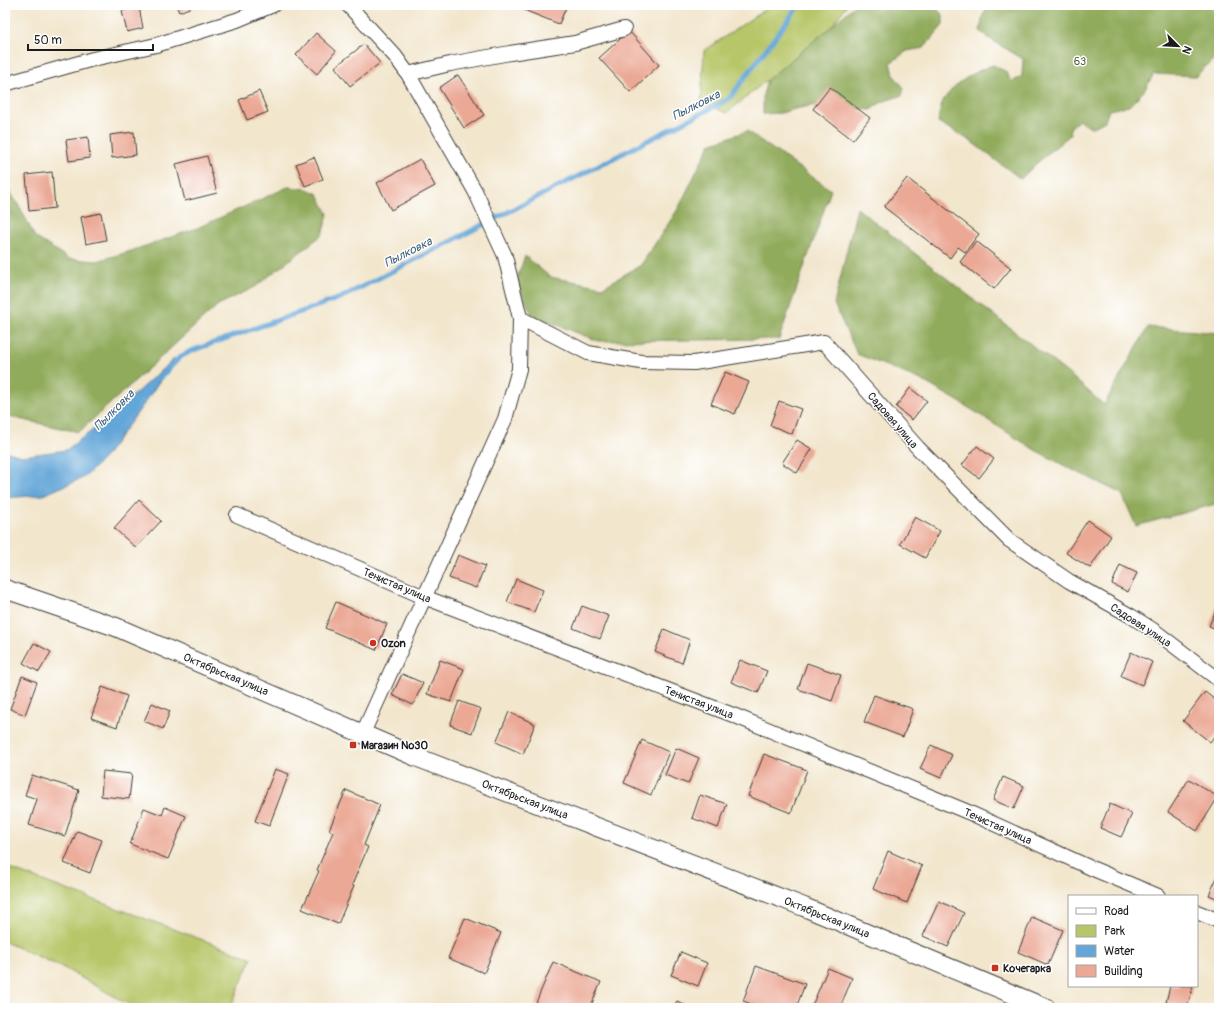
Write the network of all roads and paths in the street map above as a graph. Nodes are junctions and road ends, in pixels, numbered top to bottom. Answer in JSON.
{"nodes":[{"id":1,"x":273,"y":5,"type":"edge"},
{"id":2,"x":348,"y":5,"type":"edge"},
{"id":3,"x":624,"y":29,"type":"dead end"},
{"id":4,"x":408,"y":74,"type":"junction"},
{"id":5,"x":5,"y":84,"type":"edge"},
{"id":6,"x":520,"y":318,"type":"junction"},
{"id":7,"x":237,"y":514,"type":"dead end"},
{"id":8,"x":5,"y":588,"type":"edge"},
{"id":9,"x":424,"y":597,"type":"junction"},
{"id":10,"x":1219,"y":680,"type":"edge"},
{"id":11,"x":363,"y":733,"type":"junction"},
{"id":12,"x":1156,"y":895,"type":"edge"},
{"id":13,"x":1198,"y":912,"type":"edge"},
{"id":14,"x":1219,"y":921,"type":"edge"},
{"id":15,"x":1046,"y":1008,"type":"edge"}],
"edges":[{"from":1,"to":5,"type":"street"},
{"from":2,"to":4,"type":"street"},
{"from":3,"to":4,"type":"street"},
{"from":4,"to":6,"type":"street"},
{"from":6,"to":9,"type":"street"},
{"from":6,"to":10,"type":"street","name":"Садовая улица"},
{"from":7,"to":9,"type":"street","name":"Тенистая улица"},
{"from":8,"to":11,"type":"street","name":"Октябрьская улица"},
{"from":9,"to":11,"type":"street"},
{"from":9,"to":12,"type":"street","name":"Тенистая улица"},
{"from":11,"to":15,"type":"street","name":"Октябрьская улица"},
{"from":13,"to":14,"type":"street"}]}
